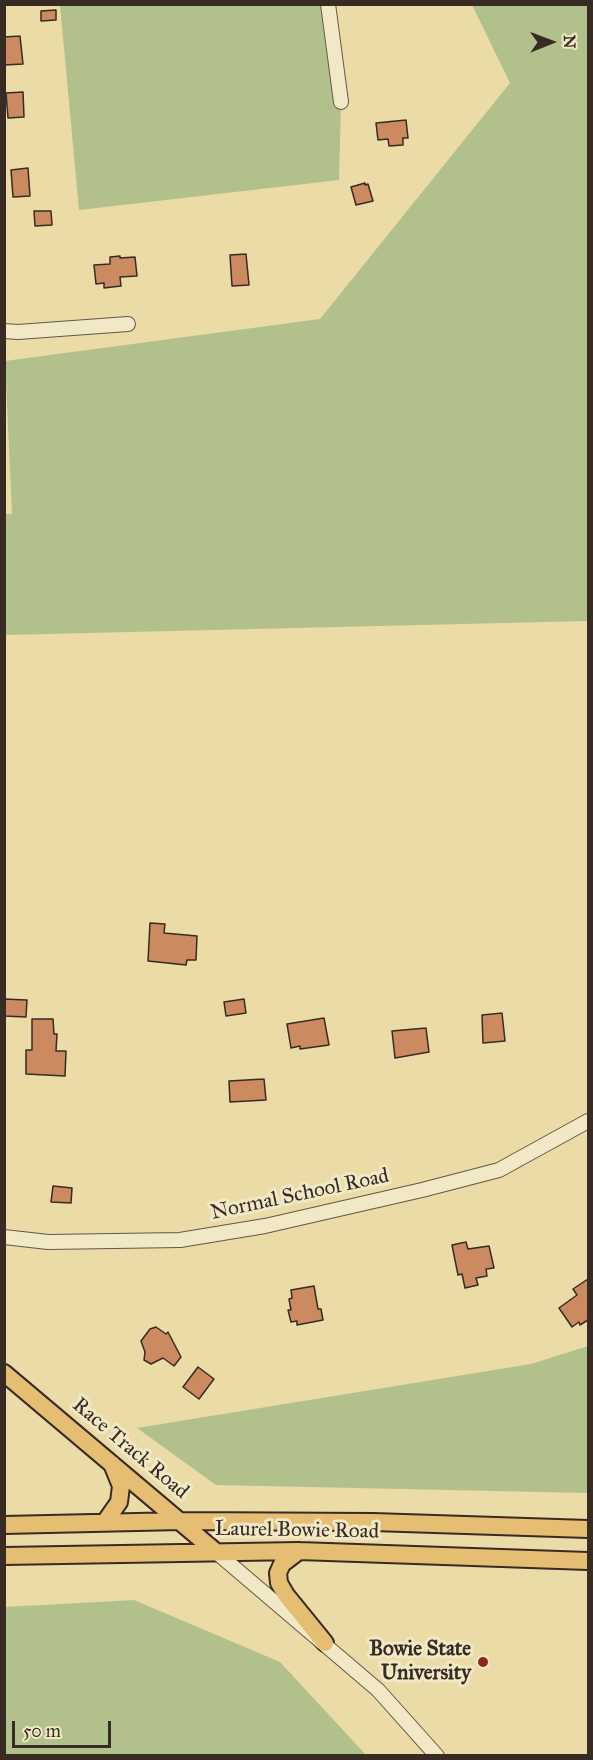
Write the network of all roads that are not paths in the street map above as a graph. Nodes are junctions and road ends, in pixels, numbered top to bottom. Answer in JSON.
{"nodes":[{"id":1,"x":328,"y":4,"type":"edge"},
{"id":2,"x":341,"y":102,"type":"dead end"},
{"id":3,"x":128,"y":324,"type":"dead end"},
{"id":4,"x":4,"y":331,"type":"edge"},
{"id":5,"x":588,"y":1121,"type":"edge"},
{"id":6,"x":4,"y":1237,"type":"edge"},
{"id":7,"x":4,"y":1373,"type":"edge"},
{"id":8,"x":112,"y":1463,"type":"junction"},
{"id":9,"x":181,"y":1521,"type":"junction"},
{"id":10,"x":105,"y":1522,"type":"junction"},
{"id":11,"x":4,"y":1525,"type":"edge"},
{"id":12,"x":588,"y":1529,"type":"edge"},
{"id":13,"x":299,"y":1551,"type":"junction"},
{"id":14,"x":216,"y":1552,"type":"junction"},
{"id":15,"x":4,"y":1556,"type":"edge"},
{"id":16,"x":588,"y":1561,"type":"edge"},
{"id":17,"x":325,"y":1643,"type":"junction"},
{"id":18,"x":437,"y":1755,"type":"edge"}],
"edges":[{"from":1,"to":2,"type":"street"},
{"from":3,"to":4,"type":"street"},
{"from":5,"to":6,"type":"street","name":"Normal School Road"},
{"from":7,"to":8,"type":"main road","name":"Race Track Road"},
{"from":8,"to":9,"type":"main road","name":"Race Track Road"},
{"from":8,"to":10,"type":"main road"},
{"from":9,"to":10,"type":"main road","name":"Laurel Bowie Road"},
{"from":9,"to":12,"type":"main road","name":"Laurel Bowie Road"},
{"from":9,"to":14,"type":"main road","name":"Race Track Road"},
{"from":10,"to":11,"type":"main road","name":"Laurel Bowie Road"},
{"from":13,"to":14,"type":"main road","name":"Laurel Bowie Road"},
{"from":13,"to":16,"type":"main road","name":"Laurel Bowie Road"},
{"from":13,"to":17,"type":"main road"},
{"from":14,"to":15,"type":"main road","name":"Laurel Bowie Road"},
{"from":14,"to":17,"type":"street","name":"Race Track Road"},
{"from":17,"to":18,"type":"street","name":"Race Track Road"}]}
